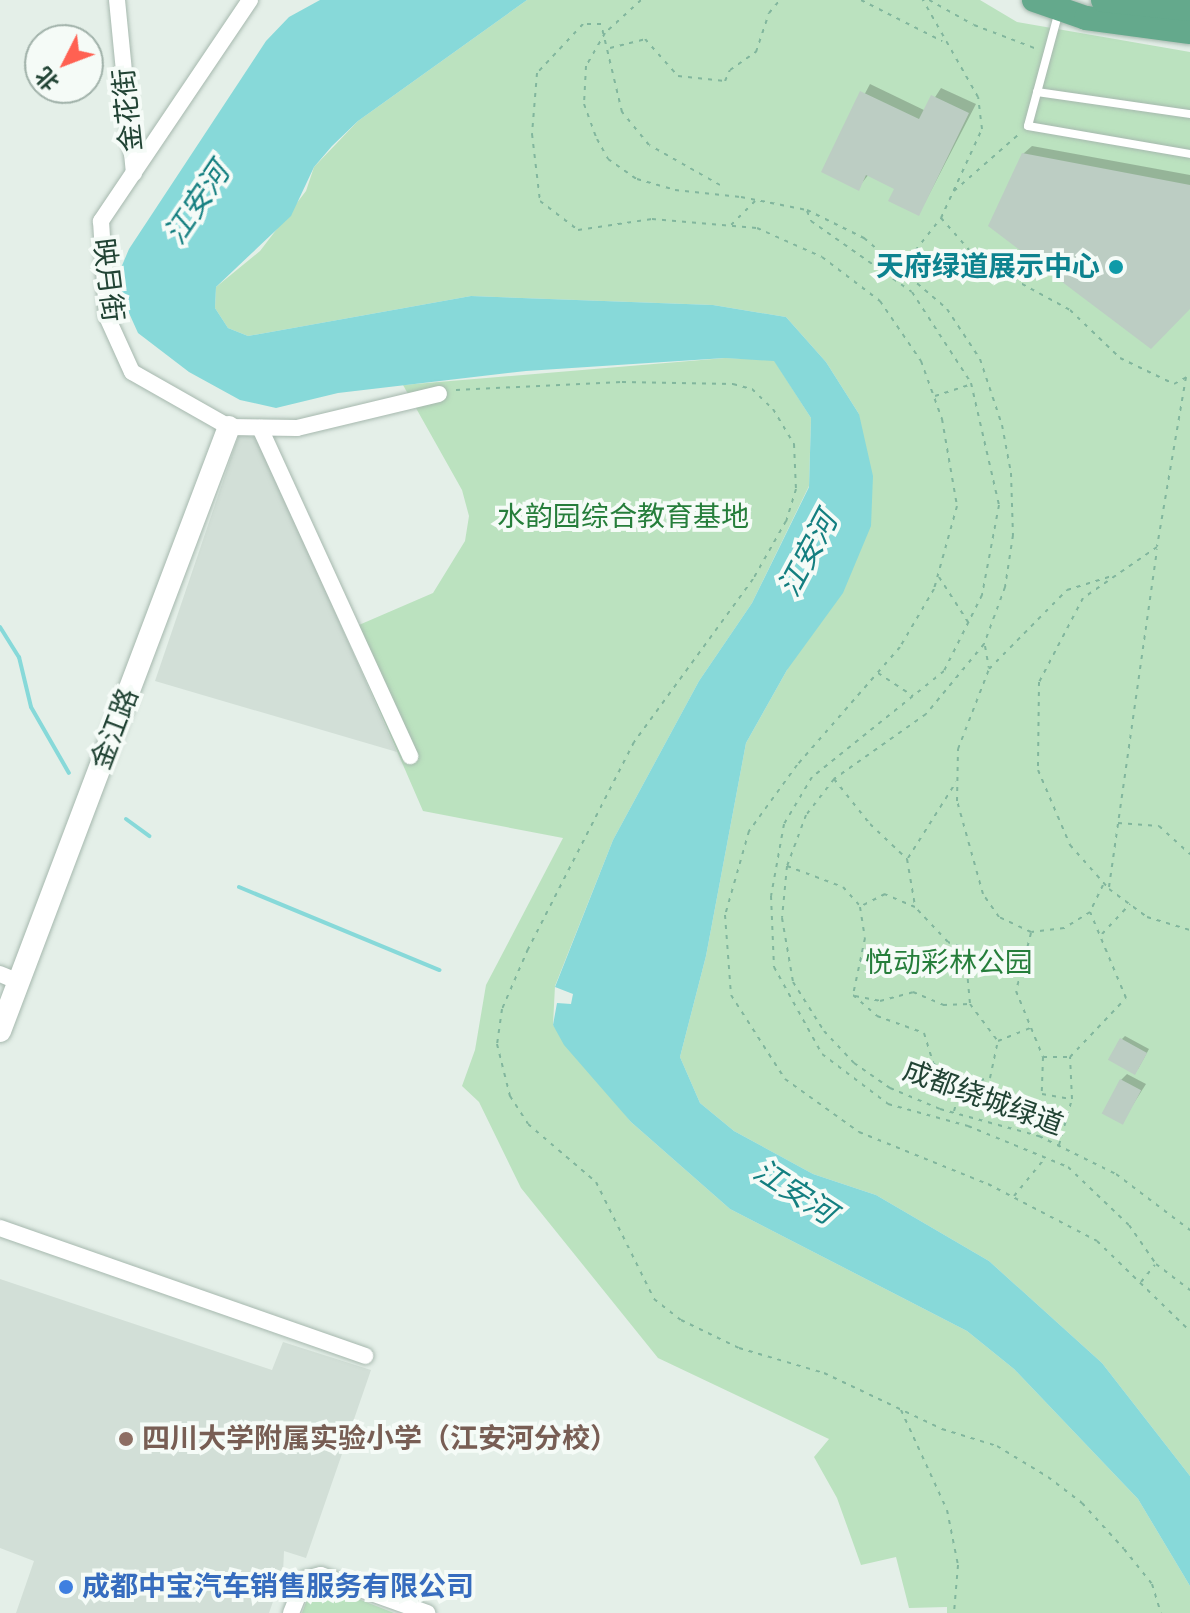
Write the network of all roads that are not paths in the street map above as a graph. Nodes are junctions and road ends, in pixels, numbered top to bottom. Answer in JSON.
{"nodes":[{"id":1,"x":117,"y":0,"type":"edge"},
{"id":2,"x":250,"y":0,"type":"edge"},
{"id":3,"x":1034,"y":0,"type":"edge"},
{"id":4,"x":1103,"y":0,"type":"edge"},
{"id":5,"x":1060,"y":9,"type":"junction"},
{"id":6,"x":1190,"y":9,"type":"edge"},
{"id":7,"x":1190,"y":32,"type":"edge"},
{"id":8,"x":1037,"y":92,"type":"junction"},
{"id":9,"x":1190,"y":114,"type":"edge"},
{"id":10,"x":1190,"y":154,"type":"edge"},
{"id":11,"x":134,"y":173,"type":"junction"},
{"id":12,"x":439,"y":394,"type":"road end"},
{"id":13,"x":229,"y":427,"type":"junction"},
{"id":14,"x":260,"y":428,"type":"junction"},
{"id":15,"x":410,"y":756,"type":"dead end"},
{"id":16,"x":10,"y":978,"type":"edge"},
{"id":17,"x":0,"y":1031,"type":"edge"},
{"id":18,"x":0,"y":1228,"type":"edge"},
{"id":19,"x":365,"y":1356,"type":"dead end"},
{"id":20,"x":291,"y":1613,"type":"edge"},
{"id":21,"x":427,"y":1613,"type":"edge"}],
"edges":[{"from":1,"to":11,"type":"street","name":"金花街"},
{"from":2,"to":11,"type":"street","name":"映月街"},
{"from":3,"to":5,"type":"main road"},
{"from":4,"to":6,"type":"main road"},
{"from":5,"to":7,"type":"main road"},
{"from":5,"to":8,"type":"lane"},
{"from":8,"to":9,"type":"lane"},
{"from":8,"to":10,"type":"lane"},
{"from":11,"to":13,"type":"street","name":"映月街"},
{"from":12,"to":14,"type":"street","name":"映月街"},
{"from":13,"to":14,"type":"street","name":"映月街"},
{"from":13,"to":16,"type":"street","name":"金江路"},
{"from":14,"to":15,"type":"street"},
{"from":16,"to":17,"type":"street","name":"金江路"},
{"from":18,"to":19,"type":"street"},
{"from":20,"to":21,"type":"street"}]}
